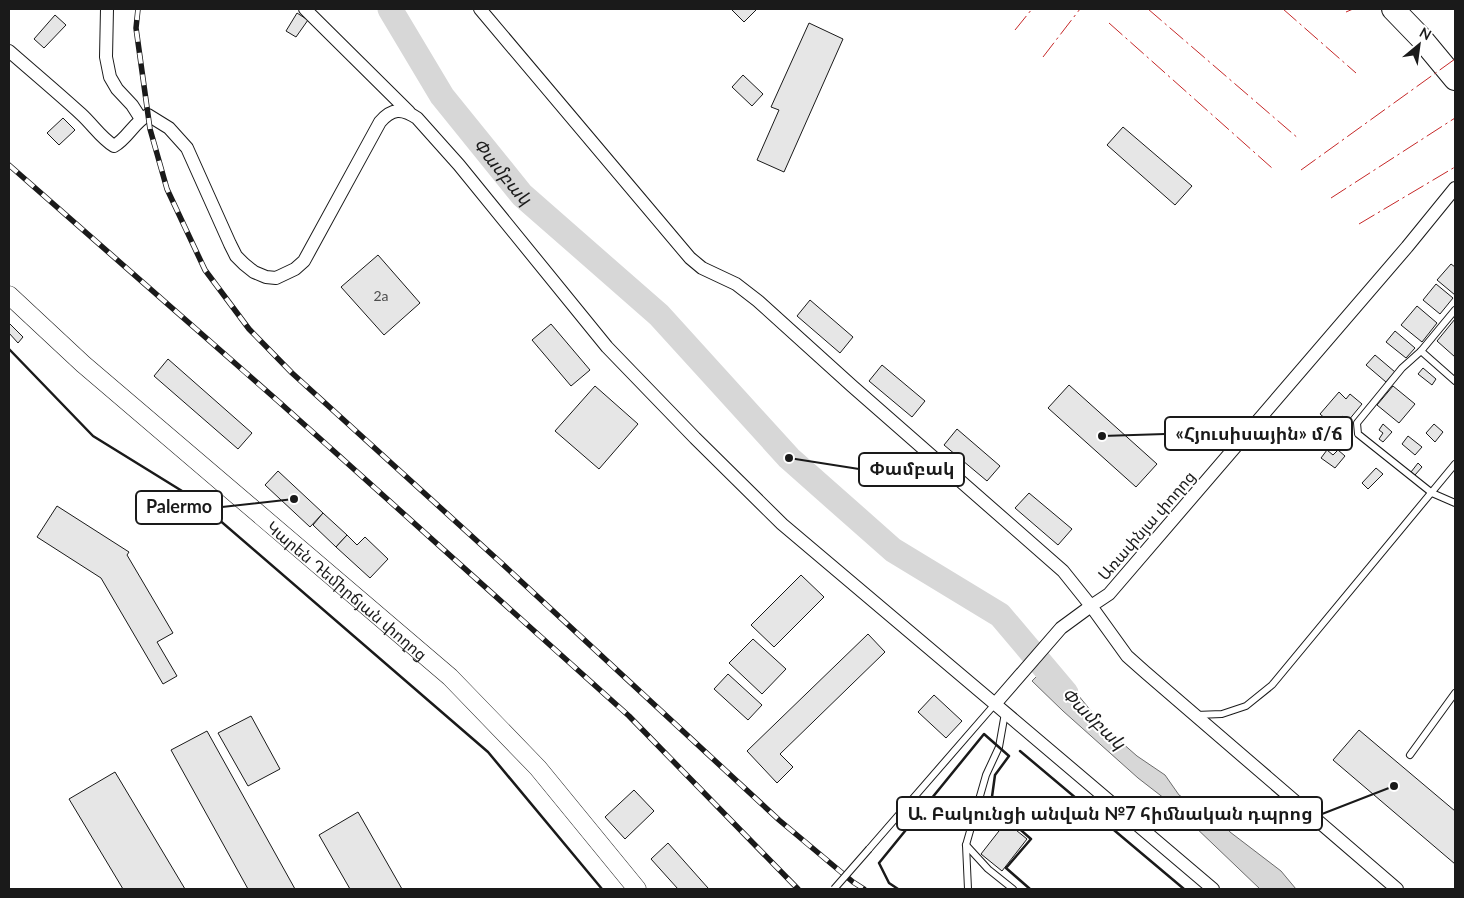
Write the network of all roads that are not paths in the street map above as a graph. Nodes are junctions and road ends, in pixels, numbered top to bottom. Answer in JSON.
{"nodes":[{"id":1,"x":107,"y":9,"type":"edge"},
{"id":2,"x":305,"y":9,"type":"edge"},
{"id":3,"x":480,"y":9,"type":"edge"},
{"id":4,"x":1393,"y":9,"type":"edge"},
{"id":5,"x":9,"y":51,"type":"edge"},
{"id":6,"x":1455,"y":79,"type":"edge"},
{"id":7,"x":409,"y":112,"type":"junction"},
{"id":8,"x":141,"y":119,"type":"junction"},
{"id":9,"x":1455,"y":188,"type":"edge"},
{"id":10,"x":9,"y":295,"type":"edge"},
{"id":11,"x":1455,"y":310,"type":"edge"},
{"id":12,"x":1421,"y":351,"type":"junction"},
{"id":13,"x":1455,"y":381,"type":"edge"},
{"id":14,"x":1455,"y":464,"type":"edge"},
{"id":15,"x":1432,"y":493,"type":"junction"},
{"id":16,"x":1455,"y":503,"type":"edge"},
{"id":17,"x":1091,"y":606,"type":"junction"},
{"id":18,"x":1455,"y":693,"type":"edge"},
{"id":19,"x":1000,"y":709,"type":"junction"},
{"id":20,"x":1195,"y":716,"type":"junction"},
{"id":21,"x":1410,"y":754,"type":"dead end"},
{"id":22,"x":966,"y":845,"type":"junction"},
{"id":23,"x":638,"y":889,"type":"edge"},
{"id":24,"x":834,"y":889,"type":"edge"},
{"id":25,"x":968,"y":889,"type":"edge"},
{"id":26,"x":1013,"y":889,"type":"edge"},
{"id":27,"x":1213,"y":889,"type":"edge"},
{"id":28,"x":1397,"y":889,"type":"edge"}],
"edges":[{"from":1,"to":8,"type":"street"},
{"from":2,"to":7,"type":"street"},
{"from":3,"to":17,"type":"street"},
{"from":4,"to":6,"type":"highway"},
{"from":5,"to":8,"type":"street"},
{"from":7,"to":8,"type":"street"},
{"from":7,"to":19,"type":"street"},
{"from":9,"to":17,"type":"street","name":"Առափնյա փողոց"},
{"from":10,"to":23,"type":"main road","name":"Կարեն Դեմիրճյան փողոց"},
{"from":11,"to":12,"type":"lane"},
{"from":12,"to":13,"type":"lane"},
{"from":12,"to":15,"type":"lane"},
{"from":14,"to":15,"type":"lane"},
{"from":15,"to":16,"type":"lane"},
{"from":15,"to":20,"type":"lane"},
{"from":17,"to":19,"type":"street","name":"Առափնյա փողոց"},
{"from":17,"to":20,"type":"street"},
{"from":18,"to":21,"type":"lane"},
{"from":19,"to":22,"type":"lane"},
{"from":19,"to":24,"type":"lane","bridge":true},
{"from":19,"to":27,"type":"street"},
{"from":20,"to":28,"type":"street"},
{"from":22,"to":25,"type":"lane"},
{"from":22,"to":26,"type":"lane"}]}
